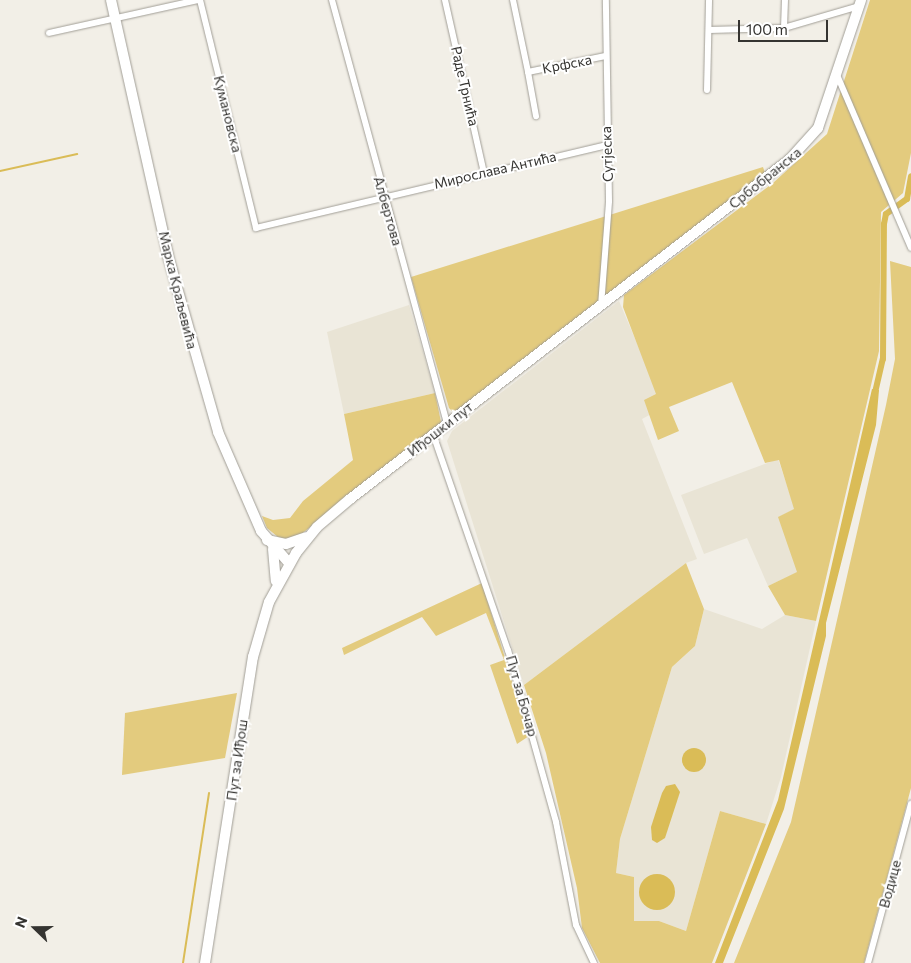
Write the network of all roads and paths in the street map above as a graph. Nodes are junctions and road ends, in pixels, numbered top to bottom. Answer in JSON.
{"nodes":[{"id":1,"x":111,"y":0,"type":"edge"},
{"id":2,"x":199,"y":0,"type":"edge"},
{"id":3,"x":332,"y":0,"type":"edge"},
{"id":4,"x":445,"y":0,"type":"edge"},
{"id":5,"x":513,"y":0,"type":"edge"},
{"id":6,"x":606,"y":0,"type":"edge"},
{"id":7,"x":709,"y":0,"type":"edge"},
{"id":8,"x":785,"y":0,"type":"edge"},
{"id":9,"x":860,"y":3,"type":"edge"},
{"id":10,"x":115,"y":18,"type":"junction"},
{"id":11,"x":784,"y":28,"type":"junction"},
{"id":12,"x":709,"y":30,"type":"junction"},
{"id":13,"x":49,"y":33,"type":"dead end"},
{"id":14,"x":605,"y":56,"type":"junction"},
{"id":15,"x":528,"y":72,"type":"junction"},
{"id":16,"x":838,"y":75,"type":"junction"},
{"id":17,"x":708,"y":90,"type":"dead end"},
{"id":18,"x":536,"y":116,"type":"dead end"},
{"id":19,"x":606,"y":144,"type":"junction"},
{"id":20,"x":484,"y":173,"type":"junction"},
{"id":21,"x":384,"y":196,"type":"junction"},
{"id":22,"x":256,"y":228,"type":"joint"},
{"id":23,"x":911,"y":248,"type":"edge"},
{"id":24,"x":600,"y":307,"type":"junction"},
{"id":25,"x":447,"y":422,"type":"junction"},
{"id":26,"x":433,"y":434,"type":"junction"},
{"id":27,"x":311,"y":534,"type":"junction"},
{"id":28,"x":269,"y":542,"type":"junction"},
{"id":29,"x":289,"y":563,"type":"junction"},
{"id":30,"x":274,"y":590,"type":"junction"},
{"id":31,"x":911,"y":804,"type":"edge"},
{"id":32,"x":205,"y":963,"type":"edge"},
{"id":33,"x":594,"y":963,"type":"edge"},
{"id":34,"x":868,"y":963,"type":"edge"}],
"edges":[{"from":1,"to":10,"type":"main road","name":"Марка Краљевића"},
{"from":2,"to":10,"type":"street"},
{"from":2,"to":22,"type":"street","name":"Кумановска"},
{"from":3,"to":21,"type":"street","name":"Албертова"},
{"from":4,"to":20,"type":"street","name":"Раде Трнића"},
{"from":5,"to":15,"type":"street","name":"Крфска"},
{"from":6,"to":14,"type":"street","name":"Сутјеска"},
{"from":7,"to":12,"type":"street"},
{"from":8,"to":11,"type":"street"},
{"from":9,"to":11,"type":"street"},
{"from":9,"to":16,"type":"main road","name":"Србобранска"},
{"from":10,"to":13,"type":"street"},
{"from":10,"to":28,"type":"main road","name":"Марка Краљевића"},
{"from":11,"to":12,"type":"street"},
{"from":12,"to":17,"type":"street"},
{"from":14,"to":15,"type":"street","name":"Крфска"},
{"from":14,"to":19,"type":"street","name":"Сутјеска"},
{"from":15,"to":18,"type":"street","name":"Крфска"},
{"from":16,"to":23,"type":"street"},
{"from":16,"to":24,"type":"main road","name":"Србобранска"},
{"from":19,"to":20,"type":"street","name":"Мирослава Антића"},
{"from":19,"to":24,"type":"street","name":"Сутјеска"},
{"from":20,"to":21,"type":"street","name":"Мирослава Антића"},
{"from":21,"to":22,"type":"street","name":"Мирослава Антића"},
{"from":21,"to":25,"type":"street","name":"Албертова"},
{"from":24,"to":25,"type":"main road","name":"Иђошки пут"},
{"from":25,"to":26,"type":"main road","name":"Иђошки пут"},
{"from":26,"to":27,"type":"main road","name":"Иђошки пут"},
{"from":26,"to":33,"type":"street","name":"Пут за Бочар"},
{"from":27,"to":28,"type":"main road"},
{"from":27,"to":29,"type":"main road","name":"Иђошки пут"},
{"from":28,"to":29,"type":"main road","name":"Марка Краљевића"},
{"from":28,"to":30,"type":"main road"},
{"from":29,"to":30,"type":"main road","name":"Пут за Иђош"},
{"from":30,"to":32,"type":"main road","name":"Пут за Иђош"},
{"from":31,"to":34,"type":"street","name":"Водице"}]}
